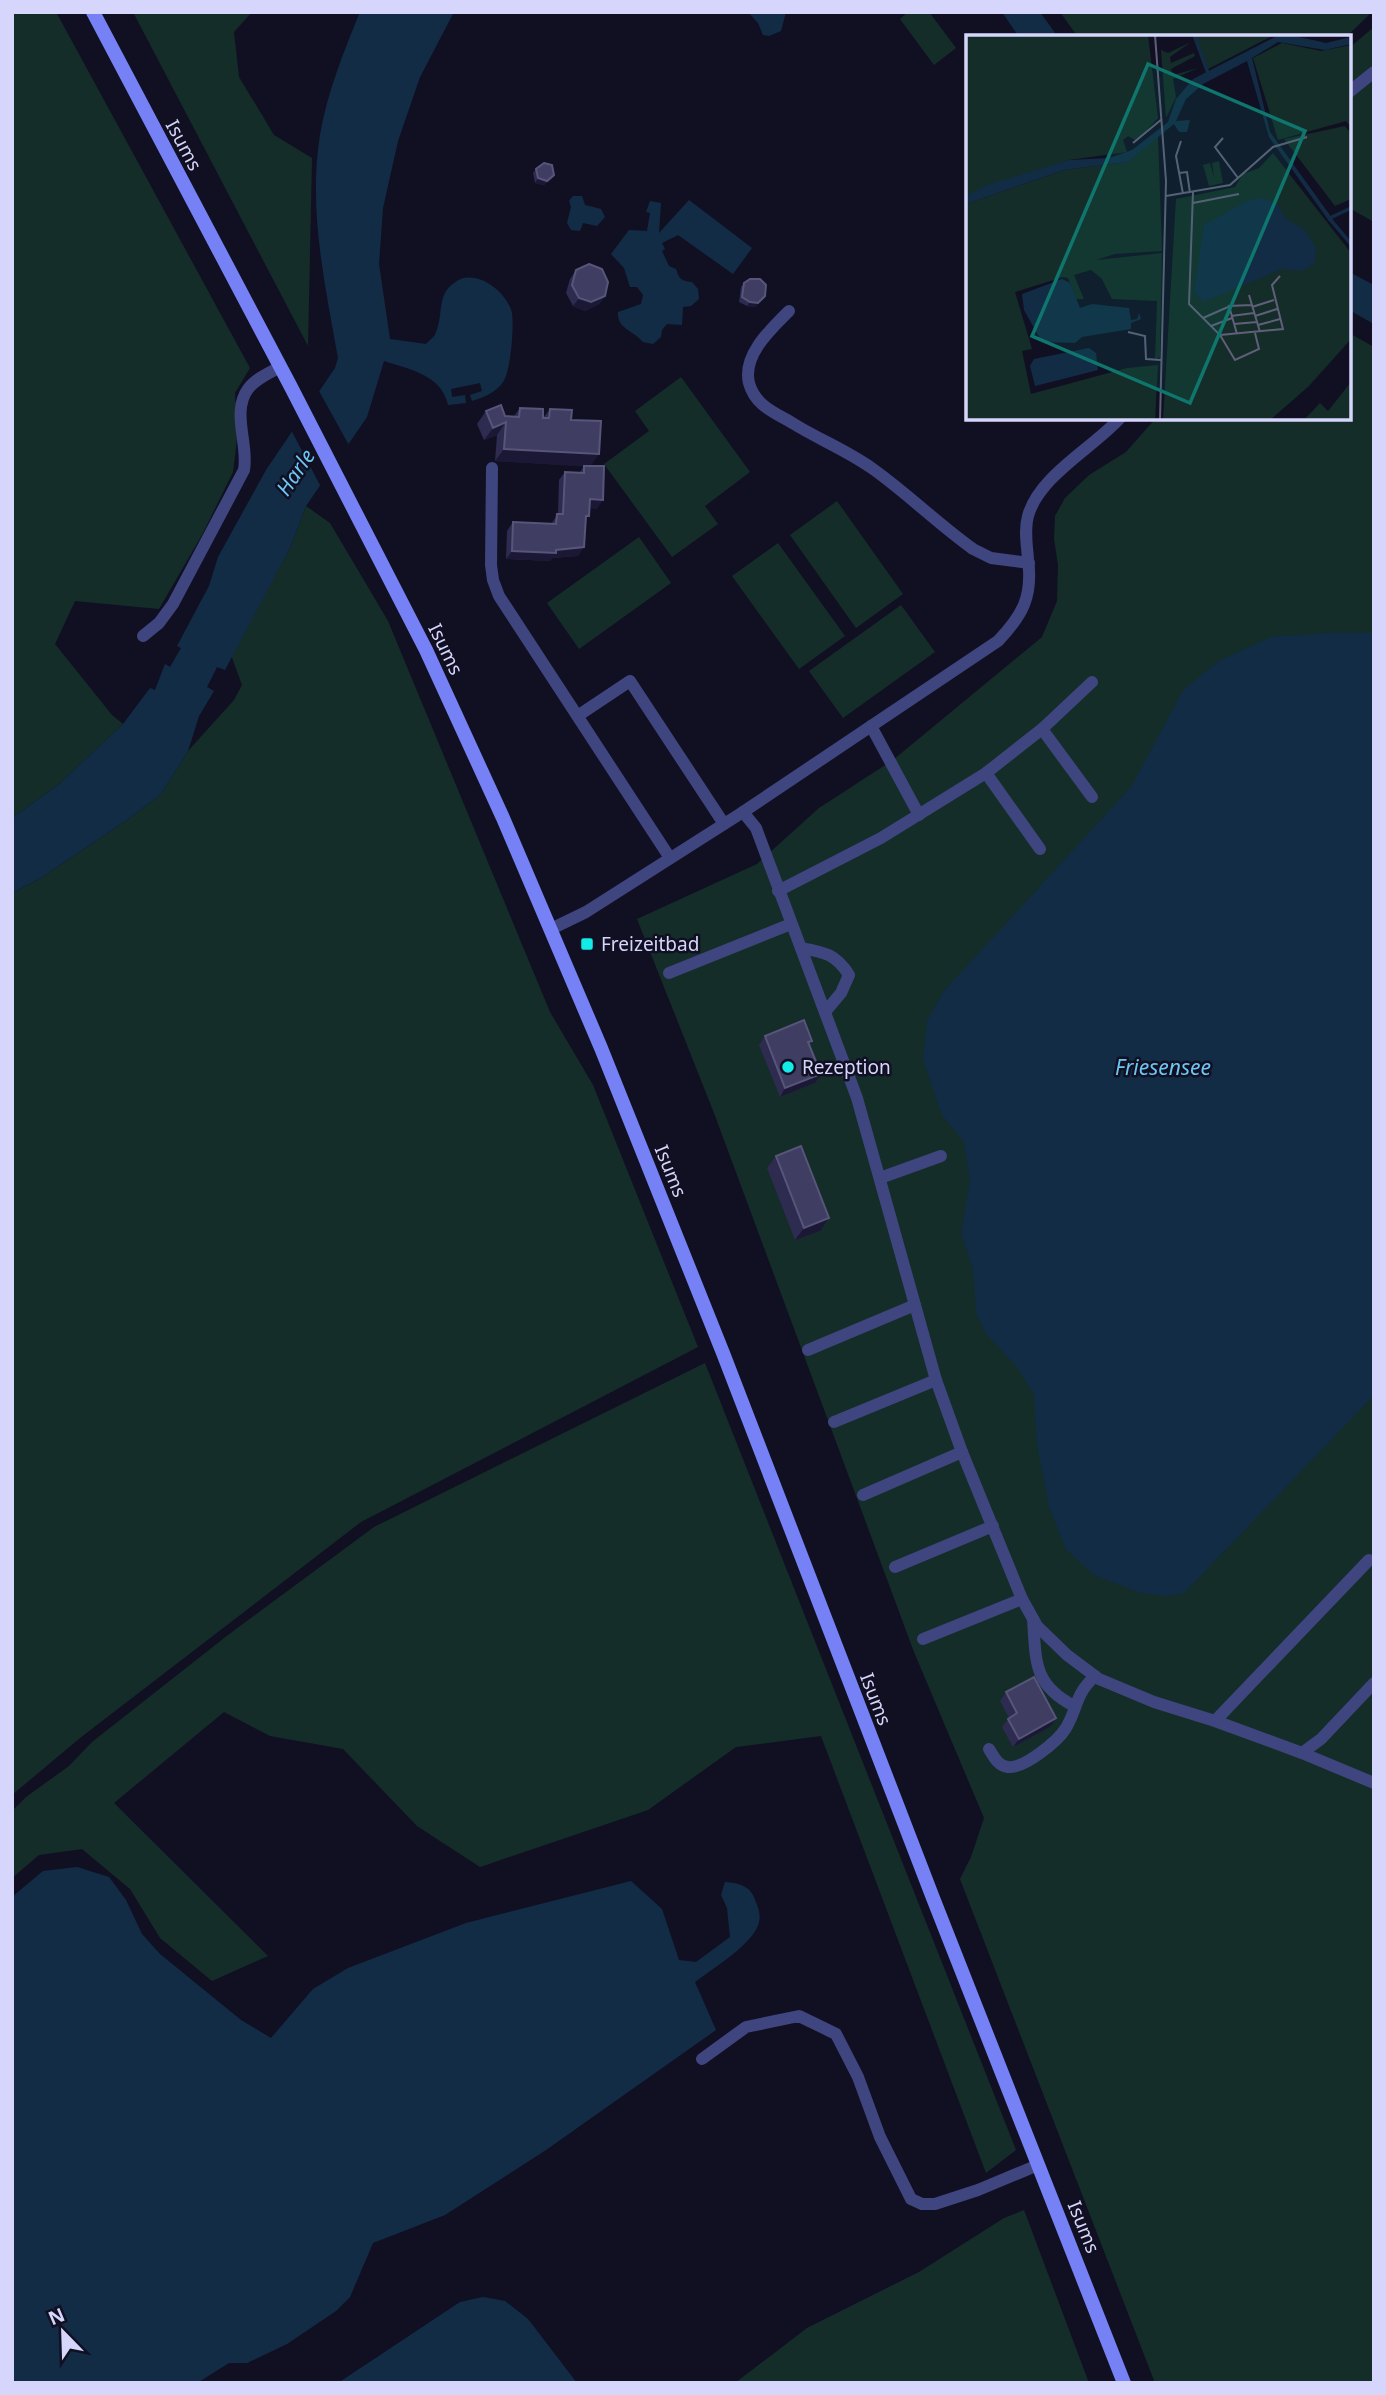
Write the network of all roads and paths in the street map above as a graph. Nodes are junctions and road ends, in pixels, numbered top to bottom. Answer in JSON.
{"nodes":[{"id":1,"x":93,"y":12,"type":"edge"},
{"id":2,"x":1374,"y":72,"type":"edge"},
{"id":3,"x":1351,"y":90,"type":"edge"},
{"id":4,"x":789,"y":312,"type":"dead end"},
{"id":5,"x":280,"y":367,"type":"junction"},
{"id":6,"x":1118,"y":420,"type":"edge"},
{"id":7,"x":492,"y":468,"type":"dead end"},
{"id":8,"x":1029,"y":563,"type":"junction"},
{"id":9,"x":143,"y":636,"type":"dead end"},
{"id":10,"x":1092,"y":682,"type":"dead end"},
{"id":11,"x":579,"y":715,"type":"junction"},
{"id":12,"x":871,"y":726,"type":"junction"},
{"id":13,"x":1042,"y":729,"type":"junction"},
{"id":14,"x":986,"y":773,"type":"junction"},
{"id":15,"x":1091,"y":797,"type":"dead end"},
{"id":16,"x":743,"y":812,"type":"junction"},
{"id":17,"x":919,"y":814,"type":"junction"},
{"id":18,"x":724,"y":824,"type":"junction"},
{"id":19,"x":1040,"y":849,"type":"dead end"},
{"id":20,"x":670,"y":858,"type":"junction"},
{"id":21,"x":778,"y":891,"type":"junction"},
{"id":22,"x":791,"y":924,"type":"junction"},
{"id":23,"x":551,"y":929,"type":"junction"},
{"id":24,"x":800,"y":948,"type":"junction"},
{"id":25,"x":669,"y":973,"type":"dead end"},
{"id":26,"x":825,"y":1012,"type":"junction"},
{"id":27,"x":942,"y":1156,"type":"dead end"},
{"id":28,"x":880,"y":1178,"type":"junction"},
{"id":29,"x":915,"y":1305,"type":"junction"},
{"id":30,"x":808,"y":1350,"type":"dead end"},
{"id":31,"x":936,"y":1380,"type":"junction"},
{"id":32,"x":834,"y":1422,"type":"dead end"},
{"id":33,"x":962,"y":1452,"type":"junction"},
{"id":34,"x":863,"y":1495,"type":"dead end"},
{"id":35,"x":993,"y":1526,"type":"junction"},
{"id":36,"x":1372,"y":1558,"type":"edge"},
{"id":37,"x":895,"y":1567,"type":"dead end"},
{"id":38,"x":1023,"y":1599,"type":"junction"},
{"id":39,"x":1033,"y":1619,"type":"junction"},
{"id":40,"x":923,"y":1639,"type":"dead end"},
{"id":41,"x":1095,"y":1676,"type":"junction"},
{"id":42,"x":1374,"y":1683,"type":"edge"},
{"id":43,"x":1074,"y":1706,"type":"junction"},
{"id":44,"x":1215,"y":1721,"type":"junction"},
{"id":45,"x":989,"y":1749,"type":"dead end"},
{"id":46,"x":1303,"y":1753,"type":"junction"},
{"id":47,"x":1374,"y":1783,"type":"edge"},
{"id":48,"x":702,"y":2059,"type":"dead end"},
{"id":49,"x":1038,"y":2165,"type":"junction"},
{"id":50,"x":1124,"y":2383,"type":"edge"}],
"edges":[{"from":1,"to":5,"type":"main road","name":"Isums"},
{"from":2,"to":3,"type":"lane"},
{"from":4,"to":8,"type":"lane"},
{"from":5,"to":9,"type":"lane"},
{"from":5,"to":23,"type":"main road","name":"Isums"},
{"from":6,"to":8,"type":"lane"},
{"from":7,"to":11,"type":"lane"},
{"from":8,"to":12,"type":"lane"},
{"from":10,"to":13,"type":"lane"},
{"from":11,"to":18,"type":"lane"},
{"from":11,"to":20,"type":"lane"},
{"from":12,"to":16,"type":"lane"},
{"from":12,"to":17,"type":"lane"},
{"from":13,"to":14,"type":"lane"},
{"from":13,"to":15,"type":"lane"},
{"from":14,"to":17,"type":"lane"},
{"from":14,"to":19,"type":"lane"},
{"from":16,"to":18,"type":"lane"},
{"from":16,"to":21,"type":"lane"},
{"from":17,"to":21,"type":"lane"},
{"from":18,"to":20,"type":"lane"},
{"from":20,"to":23,"type":"lane"},
{"from":21,"to":22,"type":"lane"},
{"from":22,"to":24,"type":"lane"},
{"from":22,"to":25,"type":"lane"},
{"from":23,"to":49,"type":"main road","name":"Isums"},
{"from":24,"to":26,"type":"lane"},
{"from":24,"to":26,"type":"lane"},
{"from":26,"to":28,"type":"lane"},
{"from":27,"to":28,"type":"lane"},
{"from":28,"to":29,"type":"lane"},
{"from":29,"to":30,"type":"lane"},
{"from":29,"to":31,"type":"lane"},
{"from":31,"to":32,"type":"lane"},
{"from":31,"to":33,"type":"lane"},
{"from":33,"to":34,"type":"lane"},
{"from":33,"to":35,"type":"lane"},
{"from":35,"to":37,"type":"lane"},
{"from":35,"to":38,"type":"lane"},
{"from":36,"to":44,"type":"lane"},
{"from":38,"to":39,"type":"lane"},
{"from":38,"to":40,"type":"lane"},
{"from":39,"to":41,"type":"lane"},
{"from":39,"to":43,"type":"lane"},
{"from":41,"to":43,"type":"lane"},
{"from":41,"to":44,"type":"lane"},
{"from":42,"to":46,"type":"lane"},
{"from":43,"to":45,"type":"lane"},
{"from":44,"to":46,"type":"lane"},
{"from":46,"to":47,"type":"lane"},
{"from":48,"to":49,"type":"lane"},
{"from":49,"to":50,"type":"main road","name":"Isums"}]}
